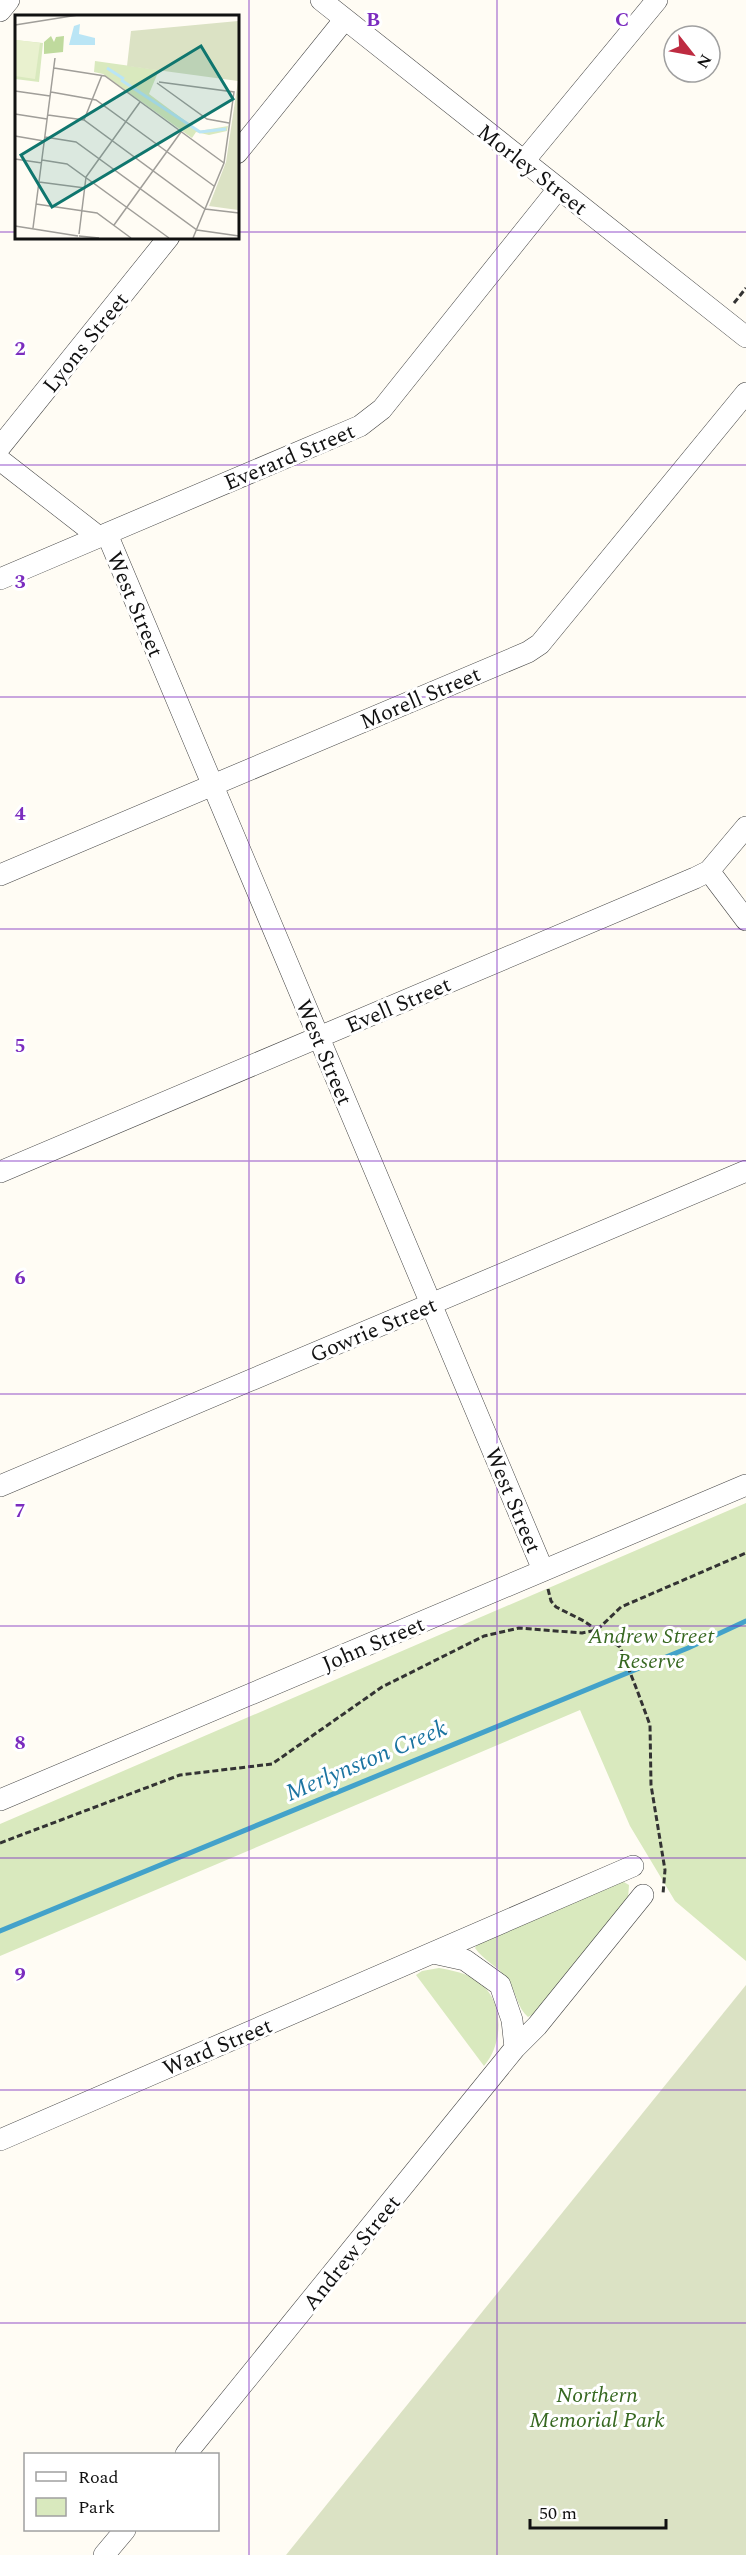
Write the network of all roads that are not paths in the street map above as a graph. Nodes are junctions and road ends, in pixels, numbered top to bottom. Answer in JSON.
{"nodes":[{"id":1,"x":9,"y":0,"type":"edge"},
{"id":2,"x":321,"y":0,"type":"edge"},
{"id":3,"x":657,"y":0,"type":"edge"},
{"id":4,"x":0,"y":11,"type":"edge"},
{"id":5,"x":345,"y":19,"type":"junction"},
{"id":6,"x":238,"y":152,"type":"edge"},
{"id":7,"x":524,"y":161,"type":"junction"},
{"id":8,"x":558,"y":189,"type":"junction"},
{"id":9,"x":168,"y":238,"type":"edge"},
{"id":10,"x":742,"y":322,"type":"edge"},
{"id":11,"x":746,"y":393,"type":"edge"},
{"id":12,"x":0,"y":447,"type":"edge"},
{"id":13,"x":0,"y":459,"type":"edge"},
{"id":14,"x":103,"y":536,"type":"junction"},
{"id":15,"x":0,"y":579,"type":"edge"},
{"id":16,"x":213,"y":785,"type":"junction"},
{"id":17,"x":746,"y":827,"type":"edge"},
{"id":18,"x":709,"y":870,"type":"junction"},
{"id":19,"x":0,"y":875,"type":"edge"},
{"id":20,"x":746,"y":920,"type":"edge"},
{"id":21,"x":320,"y":1038,"type":"junction"},
{"id":22,"x":746,"y":1171,"type":"edge"},
{"id":23,"x":0,"y":1172,"type":"edge"},
{"id":24,"x":432,"y":1304,"type":"junction"},
{"id":25,"x":746,"y":1485,"type":"edge"},
{"id":26,"x":0,"y":1486,"type":"edge"},
{"id":27,"x":543,"y":1570,"type":"junction"},
{"id":28,"x":0,"y":1800,"type":"edge"},
{"id":29,"x":633,"y":1866,"type":"dead end"},
{"id":30,"x":653,"y":1895,"type":"road end"},
{"id":31,"x":433,"y":1953,"type":"junction"},
{"id":32,"x":515,"y":2048,"type":"junction"},
{"id":33,"x":0,"y":2140,"type":"edge"},
{"id":34,"x":187,"y":2453,"type":"edge"},
{"id":35,"x":123,"y":2531,"type":"edge"},
{"id":36,"x":104,"y":2555,"type":"edge"}],
"edges":[{"from":1,"to":4,"type":"street"},
{"from":2,"to":5,"type":"street","name":"Morley Street"},
{"from":3,"to":7,"type":"street"},
{"from":5,"to":6,"type":"street"},
{"from":5,"to":7,"type":"street","name":"Morley Street"},
{"from":7,"to":8,"type":"street","name":"Morley Street"},
{"from":8,"to":10,"type":"street","name":"Morley Street"},
{"from":8,"to":14,"type":"street","name":"Everard Street"},
{"from":9,"to":12,"type":"street","name":"Lyons Street"},
{"from":11,"to":16,"type":"street","name":"Morell Street"},
{"from":13,"to":14,"type":"street","name":"West Street"},
{"from":14,"to":15,"type":"street","name":"Everard Street"},
{"from":14,"to":16,"type":"street","name":"West Street"},
{"from":16,"to":19,"type":"street","name":"Morell Street"},
{"from":16,"to":21,"type":"street","name":"West Street"},
{"from":17,"to":18,"type":"street","name":"Evell Street"},
{"from":18,"to":20,"type":"street"},
{"from":18,"to":21,"type":"street","name":"Evell Street"},
{"from":21,"to":23,"type":"street","name":"Evell Street"},
{"from":21,"to":24,"type":"street","name":"West Street"},
{"from":22,"to":24,"type":"street","name":"Gowrie Street"},
{"from":24,"to":26,"type":"street","name":"Gowrie Street"},
{"from":24,"to":27,"type":"street","name":"West Street"},
{"from":25,"to":27,"type":"street","name":"John Street"},
{"from":27,"to":28,"type":"street","name":"John Street"},
{"from":29,"to":31,"type":"street","name":"Ward Street"},
{"from":30,"to":32,"type":"street","name":"Andrew Street"},
{"from":31,"to":32,"type":"street"},
{"from":31,"to":33,"type":"street","name":"Ward Street"},
{"from":32,"to":34,"type":"street","name":"Andrew Street"},
{"from":35,"to":36,"type":"street"}]}
